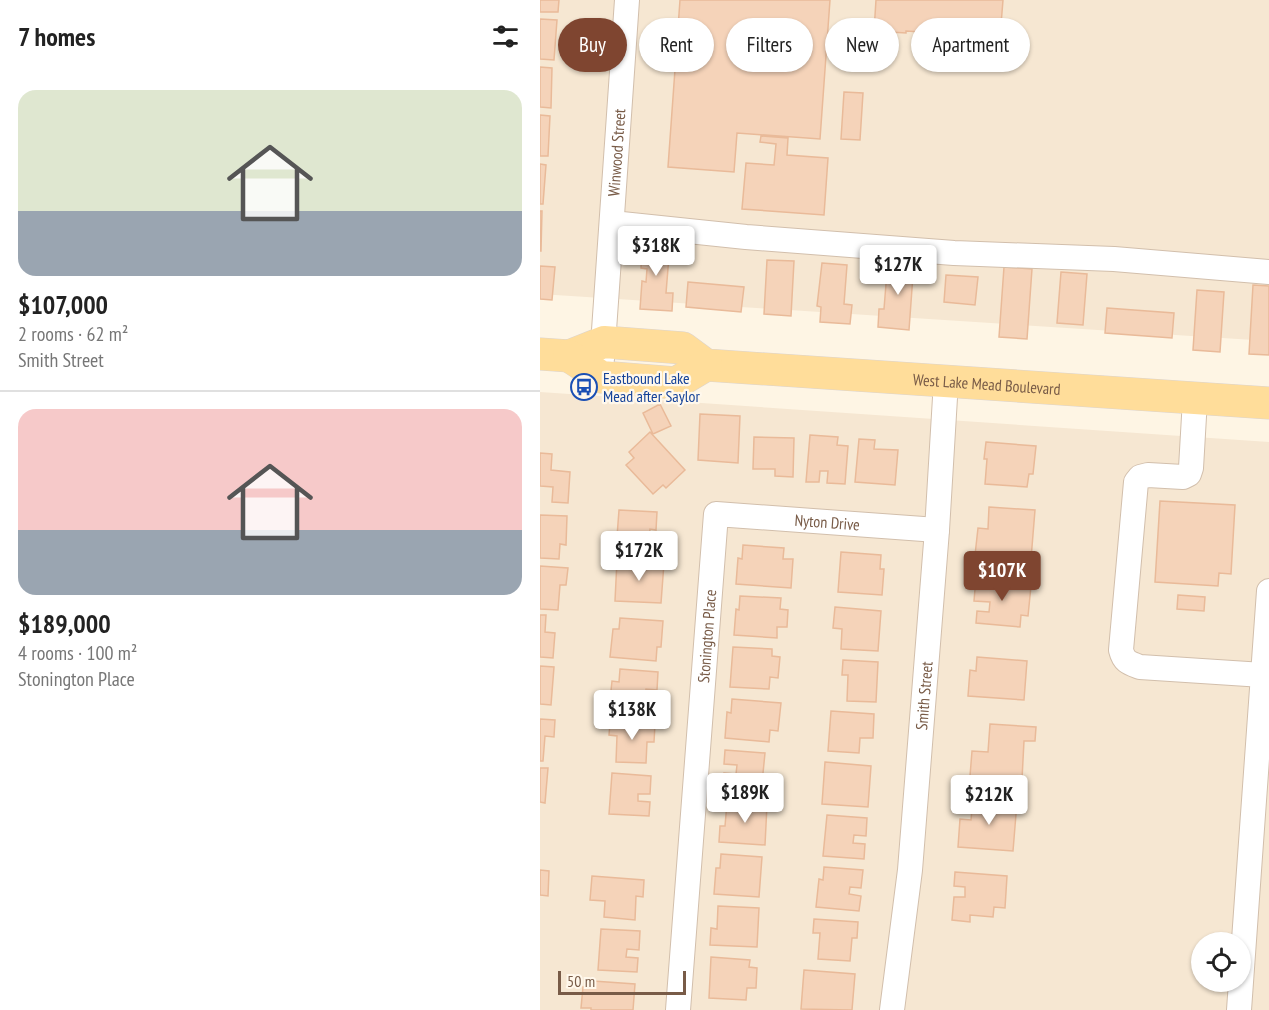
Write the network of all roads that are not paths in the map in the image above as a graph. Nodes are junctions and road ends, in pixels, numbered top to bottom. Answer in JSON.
{"nodes":[{"id":1,"x":627,"y":0,"type":"edge"},
{"id":2,"x":612,"y":223,"type":"junction"},
{"id":3,"x":1269,"y":272,"type":"edge"},
{"id":4,"x":604,"y":342,"type":"junction"},
{"id":5,"x":555,"y":355,"type":"edge"},
{"id":6,"x":706,"y":366,"type":"junction"},
{"id":7,"x":601,"y":377,"type":"junction"},
{"id":8,"x":946,"y":381,"type":"junction"},
{"id":9,"x":1195,"y":399,"type":"junction"},
{"id":10,"x":1269,"y":403,"type":"edge"},
{"id":11,"x":716,"y":513,"type":"joint"},
{"id":12,"x":937,"y":530,"type":"junction"},
{"id":13,"x":1269,"y":591,"type":"edge"},
{"id":14,"x":1263,"y":675,"type":"junction"},
{"id":15,"x":678,"y":1010,"type":"edge"},
{"id":16,"x":892,"y":1010,"type":"edge"},
{"id":17,"x":1239,"y":1010,"type":"edge"}],
"edges":[{"from":1,"to":2,"type":"street","name":"Winwood Street"},
{"from":2,"to":3,"type":"street"},
{"from":2,"to":4,"type":"street","name":"Winwood Street"},
{"from":4,"to":5,"type":"main road"},
{"from":4,"to":6,"type":"main road"},
{"from":4,"to":7,"type":"street","name":"Winwood Street"},
{"from":5,"to":7,"type":"main road"},
{"from":6,"to":7,"type":"main road"},
{"from":6,"to":8,"type":"main road","name":"West Lake Mead Boulevard"},
{"from":8,"to":9,"type":"main road","name":"West Lake Mead Boulevard"},
{"from":8,"to":12,"type":"street","name":"Smith Street"},
{"from":9,"to":10,"type":"main road","name":"West Lake Mead Boulevard"},
{"from":9,"to":14,"type":"street"},
{"from":11,"to":12,"type":"street","name":"Nyton Drive"},
{"from":11,"to":15,"type":"street","name":"Stonington Place"},
{"from":12,"to":16,"type":"street","name":"Smith Street"},
{"from":13,"to":14,"type":"street"},
{"from":14,"to":17,"type":"street"}]}
